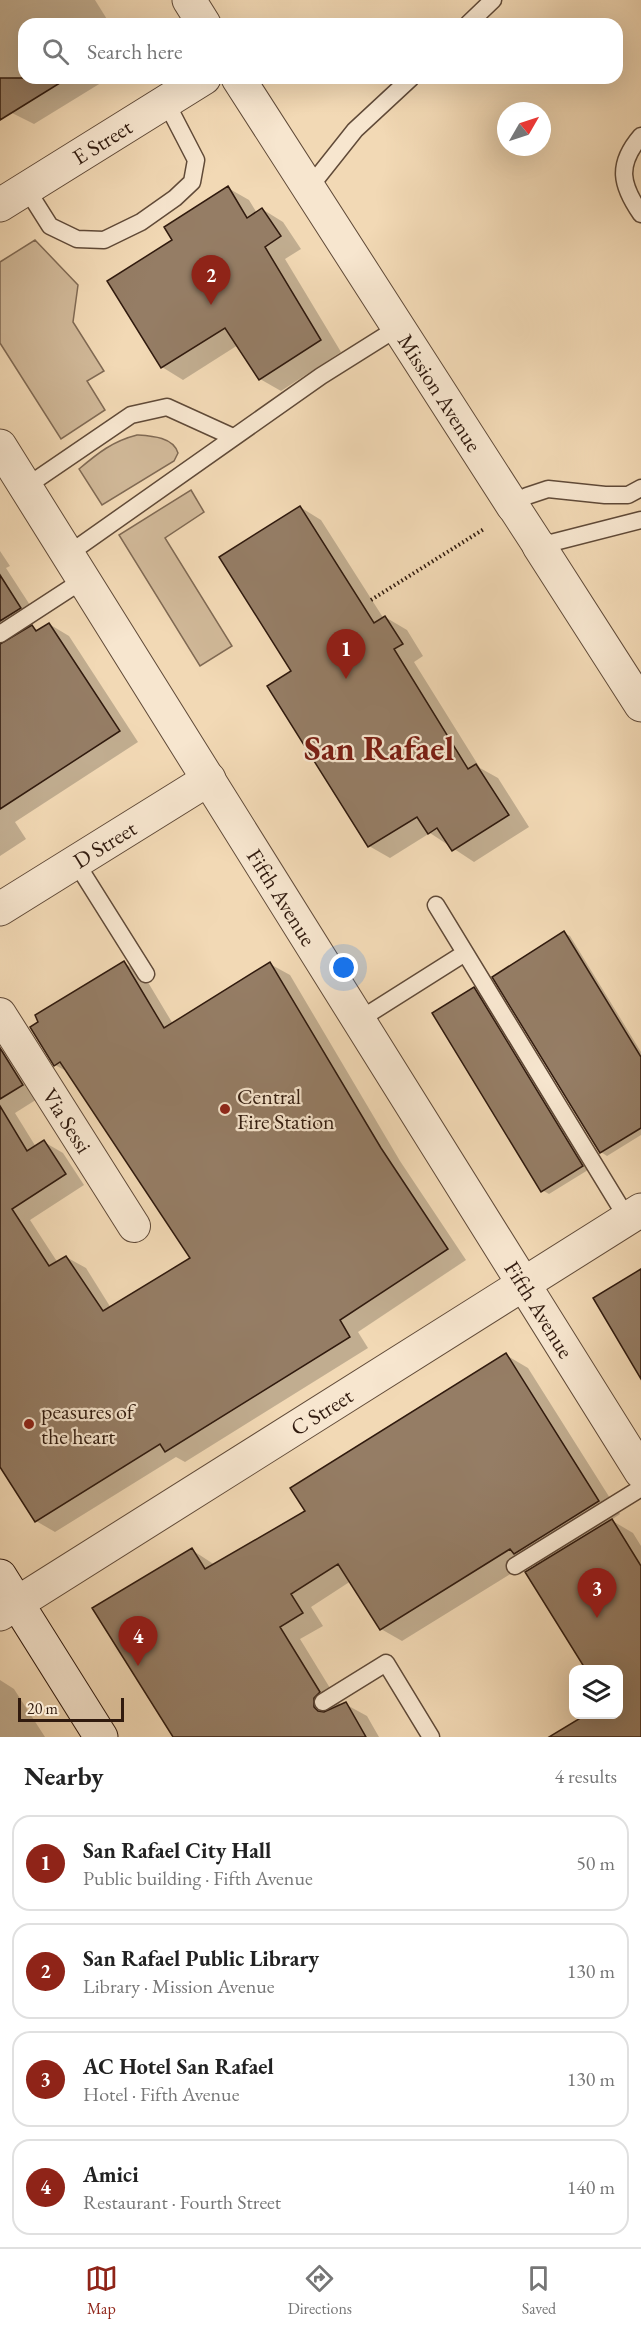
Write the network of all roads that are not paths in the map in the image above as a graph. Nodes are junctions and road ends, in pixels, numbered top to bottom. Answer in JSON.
{"nodes":[{"id":1,"x":189,"y":0,"type":"edge"},
{"id":2,"x":493,"y":0,"type":"edge"},
{"id":3,"x":200,"y":18,"type":"edge"},
{"id":4,"x":474,"y":18,"type":"edge"},
{"id":5,"x":194,"y":84,"type":"edge"},
{"id":6,"x":242,"y":84,"type":"edge"},
{"id":7,"x":405,"y":84,"type":"edge"},
{"id":8,"x":166,"y":102,"type":"junction"},
{"id":9,"x":641,"y":135,"type":"edge"},
{"id":10,"x":309,"y":188,"type":"junction"},
{"id":11,"x":13,"y":197,"type":"edge"},
{"id":12,"x":641,"y":214,"type":"edge"},
{"id":13,"x":399,"y":327,"type":"junction"},
{"id":14,"x":233,"y":437,"type":"junction"},
{"id":15,"x":8,"y":465,"type":"edge"},
{"id":16,"x":641,"y":488,"type":"edge"},
{"id":17,"x":513,"y":506,"type":"junction"},
{"id":18,"x":641,"y":520,"type":"edge"},
{"id":19,"x":539,"y":546,"type":"junction"},
{"id":20,"x":75,"y":568,"type":"junction"},
{"id":21,"x":0,"y":634,"type":"edge"},
{"id":22,"x":641,"y":705,"type":"edge"},
{"id":23,"x":209,"y":779,"type":"junction"},
{"id":24,"x":75,"y":861,"type":"junction"},
{"id":25,"x":436,"y":905,"type":"dead end"},
{"id":26,"x":0,"y":909,"type":"edge"},
{"id":27,"x":465,"y":953,"type":"junction"},
{"id":28,"x":146,"y":974,"type":"dead end"},
{"id":29,"x":0,"y":1014,"type":"edge"},
{"id":30,"x":358,"y":1020,"type":"junction"},
{"id":31,"x":634,"y":1214,"type":"edge"},
{"id":32,"x":134,"y":1226,"type":"dead end"},
{"id":33,"x":524,"y":1284,"type":"junction"},
{"id":34,"x":641,"y":1472,"type":"edge"},
{"id":35,"x":641,"y":1488,"type":"edge"},
{"id":36,"x":514,"y":1566,"type":"dead end"},
{"id":37,"x":6,"y":1598,"type":"edge"},
{"id":38,"x":323,"y":1702,"type":"dead end"},
{"id":39,"x":101,"y":1737,"type":"edge"},
{"id":40,"x":431,"y":1737,"type":"edge"}],
"edges":[{"from":1,"to":3,"type":"street"},
{"from":2,"to":4,"type":"lane"},
{"from":5,"to":8,"type":"street","name":"E Street"},
{"from":6,"to":10,"type":"street","name":"Mission Avenue"},
{"from":7,"to":10,"type":"lane"},
{"from":8,"to":11,"type":"street","name":"E Street"},
{"from":8,"to":11,"type":"lane"},
{"from":9,"to":12,"type":"lane"},
{"from":10,"to":13,"type":"street","name":"Mission Avenue"},
{"from":13,"to":14,"type":"lane"},
{"from":13,"to":17,"type":"street","name":"Mission Avenue"},
{"from":14,"to":15,"type":"lane"},
{"from":14,"to":20,"type":"lane"},
{"from":15,"to":20,"type":"street","name":"Fifth Avenue"},
{"from":16,"to":17,"type":"lane"},
{"from":17,"to":19,"type":"street","name":"Mission Avenue"},
{"from":18,"to":19,"type":"lane"},
{"from":19,"to":22,"type":"street","name":"Mission Avenue"},
{"from":20,"to":21,"type":"lane"},
{"from":20,"to":23,"type":"street","name":"Fifth Avenue"},
{"from":23,"to":24,"type":"street","name":"D Street"},
{"from":23,"to":30,"type":"street","name":"Fifth Avenue"},
{"from":24,"to":26,"type":"street","name":"D Street"},
{"from":24,"to":28,"type":"lane"},
{"from":25,"to":27,"type":"lane"},
{"from":27,"to":30,"type":"lane"},
{"from":27,"to":31,"type":"lane"},
{"from":29,"to":32,"type":"street","name":"Via Sessi"},
{"from":30,"to":33,"type":"street","name":"Fifth Avenue"},
{"from":31,"to":33,"type":"street","name":"C Street"},
{"from":33,"to":34,"type":"street","name":"Fifth Avenue"},
{"from":33,"to":37,"type":"street","name":"C Street"},
{"from":35,"to":36,"type":"lane"},
{"from":37,"to":39,"type":"street"},
{"from":38,"to":40,"type":"lane"}]}
